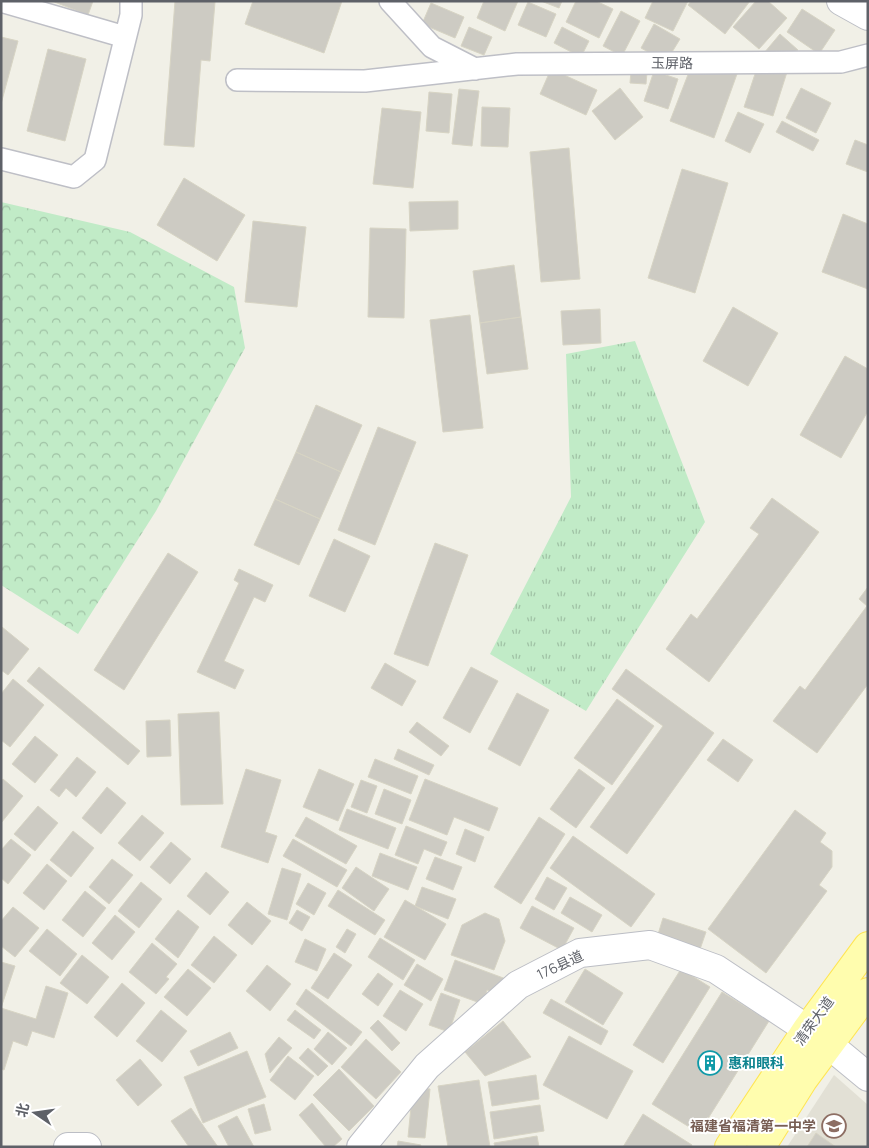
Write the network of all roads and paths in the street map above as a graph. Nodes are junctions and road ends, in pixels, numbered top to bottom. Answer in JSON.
{"nodes":[{"id":1,"x":1,"y":1,"type":"edge"},
{"id":2,"x":132,"y":1,"type":"edge"},
{"id":3,"x":390,"y":1,"type":"edge"},
{"id":4,"x":841,"y":1,"type":"edge"},
{"id":5,"x":868,"y":16,"type":"edge"},
{"id":6,"x":125,"y":37,"type":"junction"},
{"id":7,"x":868,"y":55,"type":"edge"},
{"id":8,"x":474,"y":69,"type":"junction"},
{"id":9,"x":237,"y":80,"type":"dead end"},
{"id":10,"x":1,"y":159,"type":"edge"},
{"id":11,"x":868,"y":946,"type":"edge"},
{"id":12,"x":868,"y":992,"type":"edge"},
{"id":13,"x":818,"y":1037,"type":"junction"},
{"id":14,"x":868,"y":1077,"type":"edge"},
{"id":15,"x":68,"y":1147,"type":"edge"},
{"id":16,"x":88,"y":1147,"type":"edge"},
{"id":17,"x":361,"y":1147,"type":"edge"},
{"id":18,"x":729,"y":1147,"type":"edge"},
{"id":19,"x":761,"y":1147,"type":"edge"}],
"edges":[{"from":1,"to":6,"type":"street"},
{"from":2,"to":6,"type":"street"},
{"from":3,"to":8,"type":"street"},
{"from":4,"to":5,"type":"main road"},
{"from":6,"to":10,"type":"street"},
{"from":7,"to":8,"type":"street","name":"玉屏路"},
{"from":8,"to":9,"type":"street","name":"玉屏路"},
{"from":11,"to":13,"type":"main road","name":"清荣大道"},
{"from":12,"to":13,"type":"main road","name":"清荣大道"},
{"from":13,"to":14,"type":"main road","name":"176县道"},
{"from":13,"to":17,"type":"main road","name":"176县道"},
{"from":13,"to":18,"type":"main road","name":"清荣大道"},
{"from":13,"to":19,"type":"main road","name":"清荣大道"},
{"from":15,"to":16,"type":"main road"}]}
